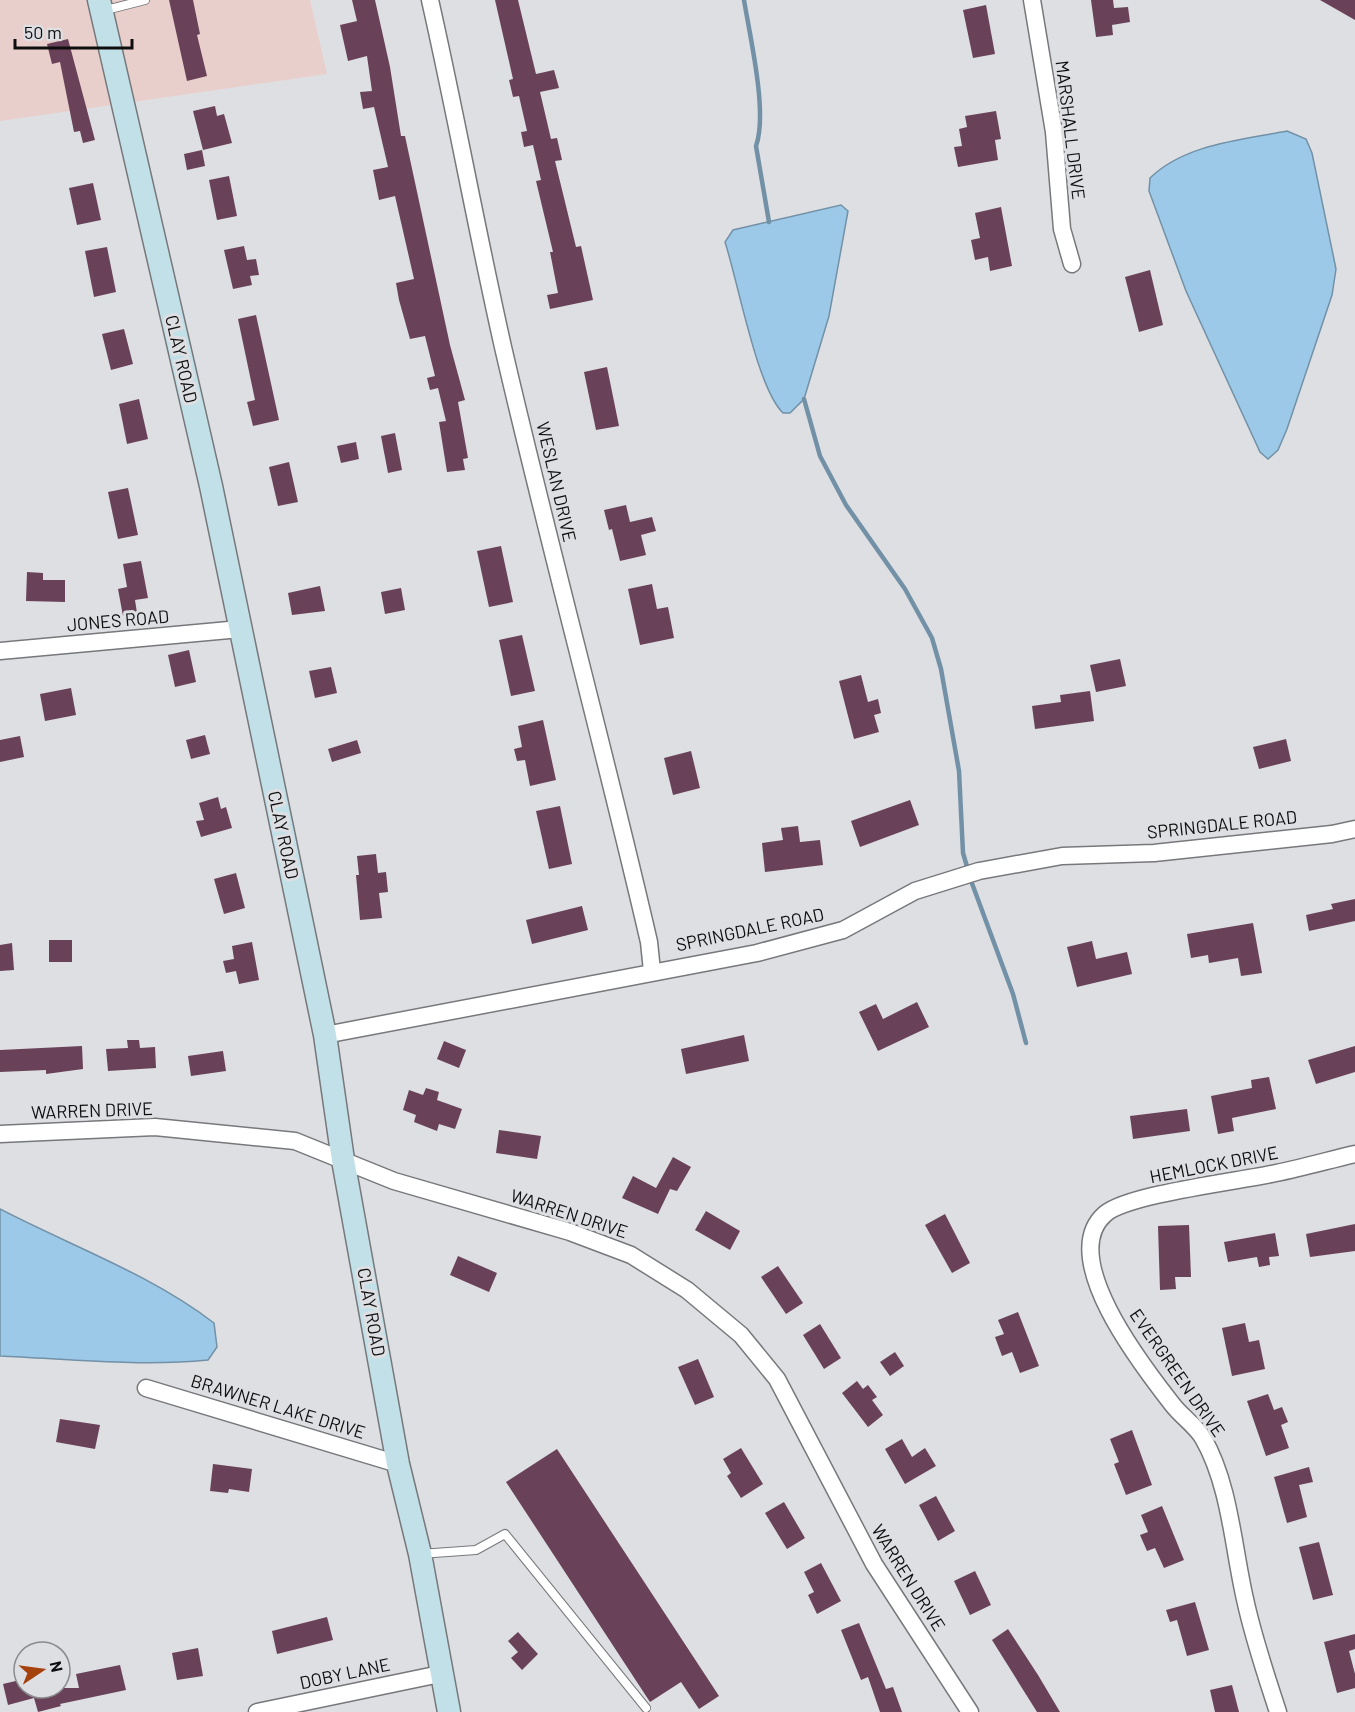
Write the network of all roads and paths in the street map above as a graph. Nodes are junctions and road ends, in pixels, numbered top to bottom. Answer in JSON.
{"nodes":[{"id":1,"x":145,"y":0,"type":"edge"},
{"id":2,"x":430,"y":0,"type":"edge"},
{"id":3,"x":1032,"y":0,"type":"edge"},
{"id":4,"x":100,"y":6,"type":"edge"},
{"id":5,"x":1072,"y":264,"type":"dead end"},
{"id":6,"x":240,"y":629,"type":"junction"},
{"id":7,"x":0,"y":651,"type":"edge"},
{"id":8,"x":1355,"y":829,"type":"edge"},
{"id":9,"x":652,"y":971,"type":"junction"},
{"id":10,"x":325,"y":1035,"type":"junction"},
{"id":11,"x":0,"y":1134,"type":"edge"},
{"id":12,"x":1355,"y":1154,"type":"edge"},
{"id":13,"x":343,"y":1160,"type":"junction"},
{"id":14,"x":1093,"y":1232,"type":"joint"},
{"id":15,"x":146,"y":1388,"type":"dead end"},
{"id":16,"x":398,"y":1464,"type":"junction"},
{"id":17,"x":420,"y":1554,"type":"junction"},
{"id":18,"x":440,"y":1674,"type":"junction"},
{"id":19,"x":646,"y":1708,"type":"dead end"},
{"id":20,"x":257,"y":1712,"type":"edge"},
{"id":21,"x":449,"y":1712,"type":"edge"},
{"id":22,"x":970,"y":1712,"type":"edge"},
{"id":23,"x":1278,"y":1712,"type":"edge"}],
"edges":[{"from":1,"to":4,"type":"lane"},
{"from":2,"to":9,"type":"street","name":"WESLAN DRIVE"},
{"from":3,"to":5,"type":"street","name":"MARSHALL DRIVE"},
{"from":4,"to":6,"type":"street","name":"CLAY ROAD"},
{"from":6,"to":7,"type":"street","name":"JONES ROAD"},
{"from":6,"to":10,"type":"street","name":"CLAY ROAD"},
{"from":8,"to":9,"type":"street","name":"SPRINGDALE ROAD"},
{"from":9,"to":10,"type":"street","name":"SPRINGDALE ROAD"},
{"from":10,"to":13,"type":"street","name":"CLAY ROAD"},
{"from":11,"to":13,"type":"street","name":"WARREN DRIVE"},
{"from":12,"to":14,"type":"street","name":"HEMLOCK DRIVE"},
{"from":13,"to":16,"type":"street","name":"CLAY ROAD"},
{"from":13,"to":22,"type":"street","name":"WARREN DRIVE"},
{"from":14,"to":23,"type":"street","name":"EVERGREEN DRIVE"},
{"from":15,"to":16,"type":"street","name":"BRAWNER LAKE DRIVE"},
{"from":16,"to":17,"type":"street","name":"CLAY ROAD"},
{"from":17,"to":18,"type":"street","name":"CLAY ROAD"},
{"from":17,"to":19,"type":"lane"},
{"from":18,"to":20,"type":"street","name":"DOBY LANE"},
{"from":18,"to":21,"type":"street","name":"CLAY ROAD"}]}
